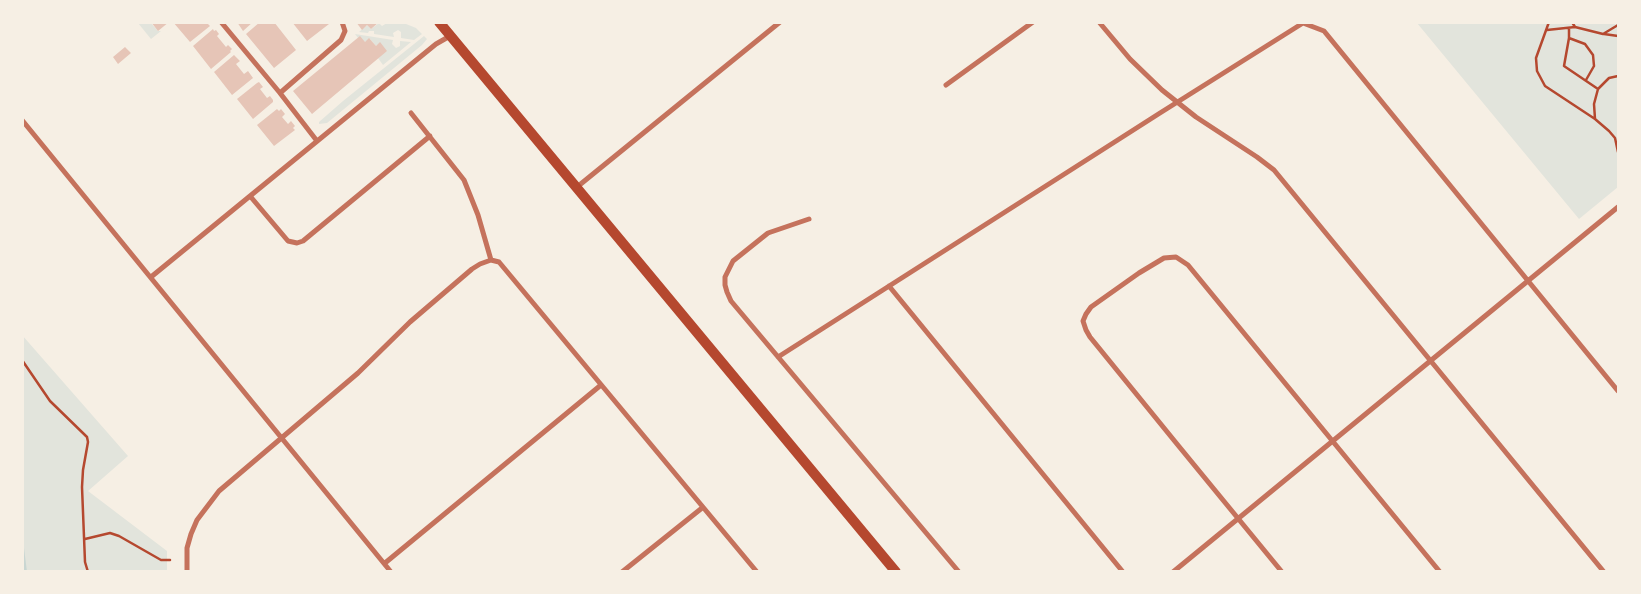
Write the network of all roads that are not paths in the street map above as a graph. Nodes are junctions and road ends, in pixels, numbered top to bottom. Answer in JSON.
{"nodes":[{"id":1,"x":221,"y":22,"type":"edge"},
{"id":2,"x":342,"y":22,"type":"edge"},
{"id":3,"x":439,"y":22,"type":"edge"},
{"id":4,"x":780,"y":22,"type":"edge"},
{"id":5,"x":1032,"y":22,"type":"edge"},
{"id":6,"x":1099,"y":22,"type":"edge"},
{"id":7,"x":450,"y":36,"type":"junction"},
{"id":8,"x":946,"y":85,"type":"dead end"},
{"id":9,"x":280,"y":93,"type":"junction"},
{"id":10,"x":1178,"y":102,"type":"junction"},
{"id":11,"x":411,"y":113,"type":"dead end"},
{"id":12,"x":22,"y":120,"type":"edge"},
{"id":13,"x":430,"y":136,"type":"junction"},
{"id":14,"x":317,"y":141,"type":"junction"},
{"id":15,"x":577,"y":188,"type":"junction"},
{"id":16,"x":250,"y":196,"type":"junction"},
{"id":17,"x":1618,"y":207,"type":"edge"},
{"id":18,"x":809,"y":219,"type":"dead end"},
{"id":19,"x":491,"y":260,"type":"junction"},
{"id":20,"x":151,"y":277,"type":"junction"},
{"id":21,"x":1528,"y":281,"type":"junction"},
{"id":22,"x":889,"y":286,"type":"junction"},
{"id":23,"x":778,"y":357,"type":"junction"},
{"id":24,"x":1431,"y":361,"type":"junction"},
{"id":25,"x":601,"y":385,"type":"junction"},
{"id":26,"x":1618,"y":391,"type":"edge"},
{"id":27,"x":283,"y":438,"type":"junction"},
{"id":28,"x":1332,"y":441,"type":"junction"},
{"id":29,"x":702,"y":508,"type":"junction"},
{"id":30,"x":1239,"y":519,"type":"junction"},
{"id":31,"x":385,"y":563,"type":"junction"},
{"id":32,"x":187,"y":572,"type":"edge"},
{"id":33,"x":391,"y":572,"type":"edge"},
{"id":34,"x":622,"y":572,"type":"edge"},
{"id":35,"x":757,"y":572,"type":"edge"},
{"id":36,"x":896,"y":572,"type":"edge"},
{"id":37,"x":959,"y":572,"type":"edge"},
{"id":38,"x":1123,"y":572,"type":"edge"},
{"id":39,"x":1174,"y":572,"type":"edge"},
{"id":40,"x":1282,"y":572,"type":"edge"},
{"id":41,"x":1440,"y":572,"type":"edge"},
{"id":42,"x":1604,"y":572,"type":"edge"}],
"edges":[{"from":1,"to":9,"type":"street"},
{"from":2,"to":9,"type":"street"},
{"from":3,"to":7,"type":"main road"},
{"from":4,"to":15,"type":"street"},
{"from":5,"to":8,"type":"street"},
{"from":6,"to":10,"type":"street"},
{"from":7,"to":14,"type":"street"},
{"from":7,"to":15,"type":"main road"},
{"from":9,"to":14,"type":"street"},
{"from":10,"to":21,"type":"street"},
{"from":10,"to":22,"type":"street"},
{"from":10,"to":24,"type":"street"},
{"from":11,"to":13,"type":"street"},
{"from":12,"to":20,"type":"street"},
{"from":13,"to":16,"type":"street"},
{"from":13,"to":19,"type":"street"},
{"from":14,"to":16,"type":"street"},
{"from":15,"to":36,"type":"main road"},
{"from":16,"to":20,"type":"street"},
{"from":17,"to":21,"type":"street"},
{"from":18,"to":23,"type":"street"},
{"from":19,"to":25,"type":"street"},
{"from":19,"to":27,"type":"street"},
{"from":20,"to":27,"type":"street"},
{"from":21,"to":24,"type":"street"},
{"from":21,"to":26,"type":"street"},
{"from":22,"to":23,"type":"street"},
{"from":22,"to":38,"type":"street"},
{"from":23,"to":37,"type":"street"},
{"from":24,"to":28,"type":"street"},
{"from":24,"to":42,"type":"street"},
{"from":25,"to":29,"type":"street"},
{"from":25,"to":31,"type":"street"},
{"from":27,"to":31,"type":"street"},
{"from":27,"to":32,"type":"street"},
{"from":28,"to":30,"type":"street"},
{"from":28,"to":30,"type":"street"},
{"from":28,"to":41,"type":"street"},
{"from":29,"to":34,"type":"street"},
{"from":29,"to":35,"type":"street"},
{"from":30,"to":39,"type":"street"},
{"from":30,"to":40,"type":"street"},
{"from":31,"to":33,"type":"street"}]}
